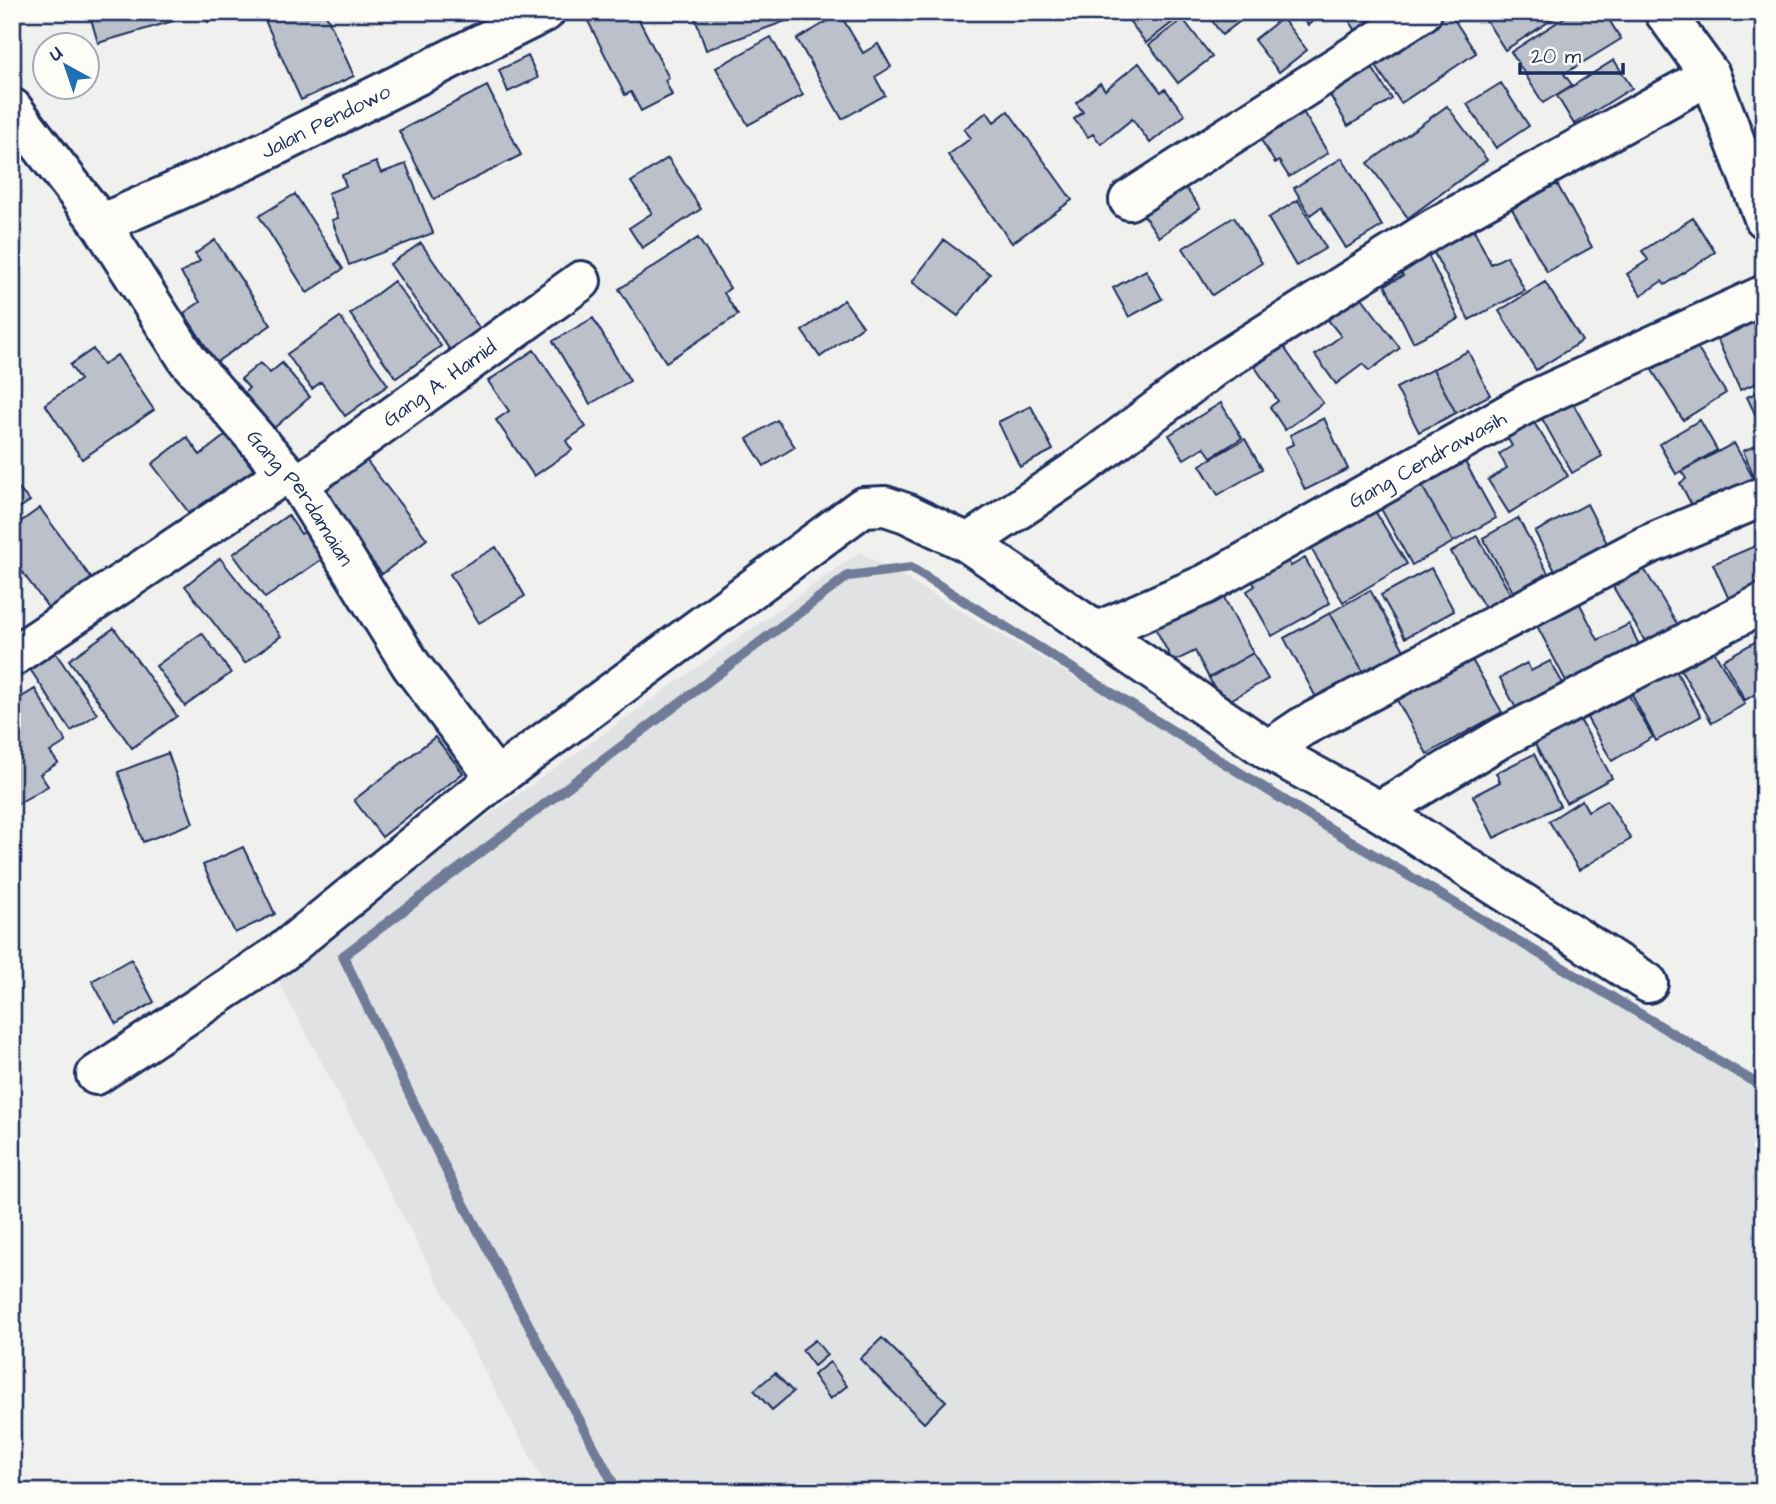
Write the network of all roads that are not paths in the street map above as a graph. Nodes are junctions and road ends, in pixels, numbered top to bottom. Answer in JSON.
{"nodes":[{"id":1,"x":545,"y":12,"type":"edge"},
{"id":2,"x":1422,"y":12,"type":"edge"},
{"id":3,"x":1671,"y":15,"type":"edge"},
{"id":4,"x":1710,"y":75,"type":"junction"},
{"id":5,"x":12,"y":108,"type":"edge"},
{"id":6,"x":1129,"y":200,"type":"dead end"},
{"id":7,"x":1764,"y":218,"type":"edge"},
{"id":8,"x":101,"y":224,"type":"junction"},
{"id":9,"x":581,"y":281,"type":"dead end"},
{"id":10,"x":1764,"y":295,"type":"edge"},
{"id":11,"x":293,"y":478,"type":"junction"},
{"id":12,"x":1764,"y":496,"type":"edge"},
{"id":13,"x":968,"y":543,"type":"junction"},
{"id":14,"x":1764,"y":603,"type":"edge"},
{"id":15,"x":1096,"y":632,"type":"junction"},
{"id":16,"x":12,"y":657,"type":"edge"},
{"id":17,"x":1268,"y":750,"type":"junction"},
{"id":18,"x":496,"y":778,"type":"junction"},
{"id":19,"x":1379,"y":811,"type":"junction"},
{"id":20,"x":1648,"y":983,"type":"dead end"},
{"id":21,"x":96,"y":1075,"type":"dead end"}],
"edges":[{"from":1,"to":8,"type":"street","name":"Jalan Pendowo"},
{"from":2,"to":6,"type":"street"},
{"from":3,"to":4,"type":"street"},
{"from":4,"to":7,"type":"street"},
{"from":4,"to":13,"type":"street"},
{"from":5,"to":8,"type":"street","name":"Gang Perdamaian"},
{"from":8,"to":11,"type":"street","name":"Gang Perdamaian"},
{"from":9,"to":11,"type":"street","name":"Gang A. Hamid"},
{"from":10,"to":15,"type":"street","name":"Gang Cendrawasih"},
{"from":11,"to":16,"type":"street","name":"Gang A. Hamid"},
{"from":11,"to":18,"type":"street","name":"Gang Perdamaian"},
{"from":12,"to":17,"type":"street"},
{"from":13,"to":15,"type":"street"},
{"from":13,"to":18,"type":"street"},
{"from":14,"to":19,"type":"street"},
{"from":15,"to":17,"type":"street"},
{"from":17,"to":19,"type":"street"},
{"from":18,"to":21,"type":"street"},
{"from":19,"to":20,"type":"street"}]}
